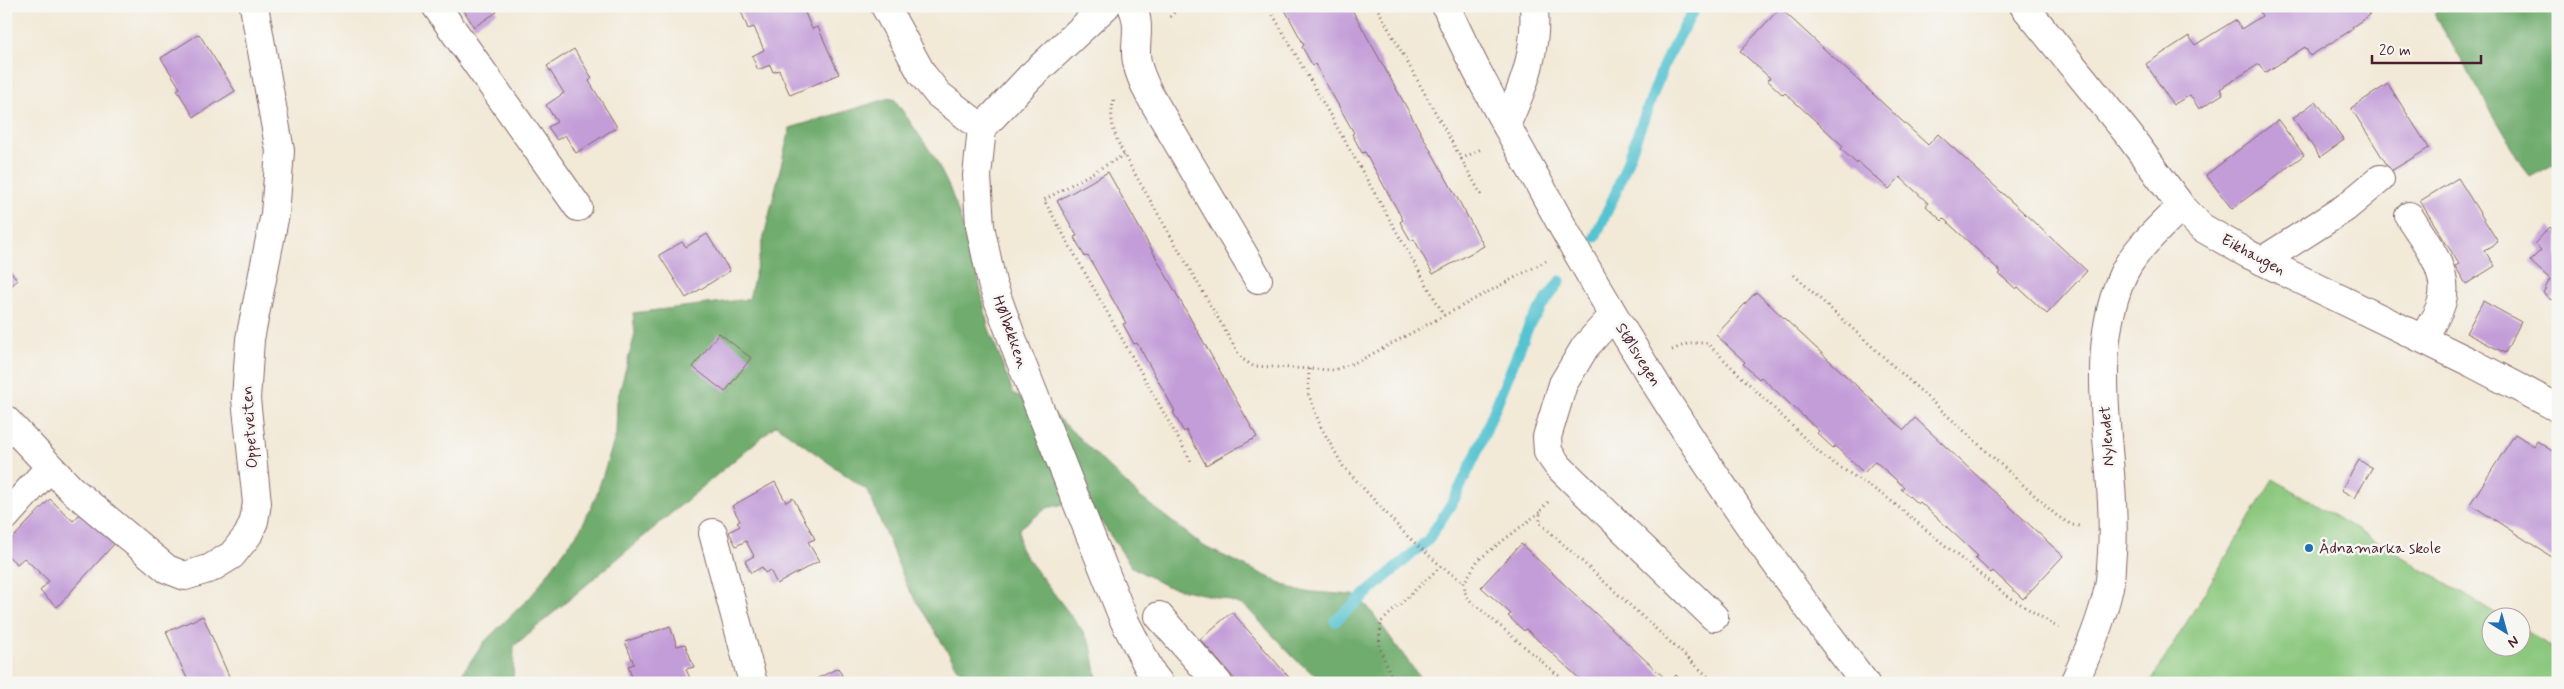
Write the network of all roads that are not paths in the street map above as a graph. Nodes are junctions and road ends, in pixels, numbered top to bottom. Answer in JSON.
{"nodes":[{"id":1,"x":254,"y":6,"type":"edge"},
{"id":2,"x":436,"y":6,"type":"edge"},
{"id":3,"x":885,"y":6,"type":"edge"},
{"id":4,"x":1106,"y":6,"type":"edge"},
{"id":5,"x":1132,"y":6,"type":"edge"},
{"id":6,"x":1446,"y":6,"type":"edge"},
{"id":7,"x":1534,"y":6,"type":"edge"},
{"id":8,"x":2024,"y":6,"type":"edge"},
{"id":9,"x":1506,"y":125,"type":"junction"},
{"id":10,"x":982,"y":128,"type":"junction"},
{"id":11,"x":2380,"y":179,"type":"dead end"},
{"id":12,"x":2181,"y":206,"type":"junction"},
{"id":13,"x":578,"y":207,"type":"dead end"},
{"id":14,"x":2409,"y":216,"type":"dead end"},
{"id":15,"x":2262,"y":261,"type":"junction"},
{"id":16,"x":1258,"y":279,"type":"dead end"},
{"id":17,"x":1613,"y":316,"type":"junction"},
{"id":18,"x":2423,"y":339,"type":"junction"},
{"id":19,"x":2558,"y":408,"type":"edge"},
{"id":20,"x":6,"y":420,"type":"edge"},
{"id":21,"x":49,"y":468,"type":"junction"},
{"id":22,"x":6,"y":516,"type":"edge"},
{"id":23,"x":712,"y":533,"type":"dead end"},
{"id":24,"x":1159,"y":616,"type":"dead end"},
{"id":25,"x":1714,"y":617,"type":"dead end"},
{"id":26,"x":753,"y":683,"type":"edge"},
{"id":27,"x":1159,"y":683,"type":"edge"},
{"id":28,"x":1218,"y":683,"type":"edge"},
{"id":29,"x":1864,"y":683,"type":"edge"},
{"id":30,"x":2074,"y":683,"type":"edge"}],
"edges":[{"from":1,"to":21,"type":"street","name":"Oppetveiten"},
{"from":2,"to":13,"type":"street"},
{"from":3,"to":10,"type":"street"},
{"from":4,"to":10,"type":"street"},
{"from":5,"to":16,"type":"street"},
{"from":6,"to":9,"type":"street","name":"Stølsvegen"},
{"from":7,"to":9,"type":"street"},
{"from":8,"to":12,"type":"street","name":"Eikhaugen"},
{"from":9,"to":17,"type":"street","name":"Stølsvegen"},
{"from":10,"to":27,"type":"street","name":"Hølbekken"},
{"from":11,"to":15,"type":"street"},
{"from":12,"to":15,"type":"street","name":"Eikhaugen"},
{"from":12,"to":30,"type":"street","name":"Nylendet"},
{"from":14,"to":18,"type":"street"},
{"from":15,"to":18,"type":"street","name":"Eikhaugen"},
{"from":17,"to":25,"type":"street"},
{"from":17,"to":29,"type":"street","name":"Stølsvegen"},
{"from":18,"to":19,"type":"street","name":"Eikhaugen"},
{"from":20,"to":21,"type":"street","name":"Oppetveiten"},
{"from":21,"to":22,"type":"street"},
{"from":23,"to":26,"type":"street"},
{"from":24,"to":28,"type":"street"}]}
